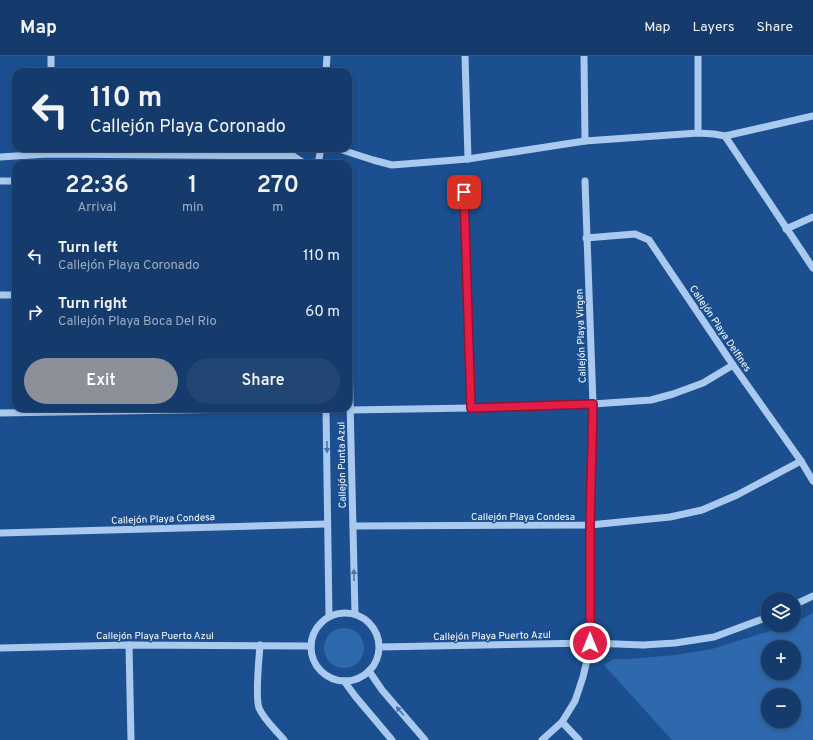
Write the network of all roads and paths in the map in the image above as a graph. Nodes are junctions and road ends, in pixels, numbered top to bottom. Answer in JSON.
{"nodes":[{"id":1,"x":51,"y":56,"type":"edge"},
{"id":2,"x":327,"y":56,"type":"edge"},
{"id":3,"x":465,"y":56,"type":"edge"},
{"id":4,"x":584,"y":56,"type":"edge"},
{"id":5,"x":698,"y":56,"type":"edge"},
{"id":6,"x":51,"y":68,"type":"edge"},
{"id":7,"x":326,"y":68,"type":"edge"},
{"id":8,"x":813,"y":116,"type":"edge"},
{"id":9,"x":698,"y":133,"type":"junction"},
{"id":10,"x":725,"y":136,"type":"junction"},
{"id":11,"x":585,"y":141,"type":"junction"},
{"id":12,"x":40,"y":152,"type":"edge"},
{"id":13,"x":97,"y":152,"type":"edge"},
{"id":14,"x":348,"y":152,"type":"edge"},
{"id":15,"x":0,"y":157,"type":"edge"},
{"id":16,"x":468,"y":159,"type":"junction"},
{"id":17,"x":299,"y":160,"type":"edge"},
{"id":18,"x":0,"y":181,"type":"edge"},
{"id":19,"x":12,"y":181,"type":"edge"},
{"id":20,"x":585,"y":181,"type":"dead end"},
{"id":21,"x":464,"y":192,"type":"dead end"},
{"id":22,"x":813,"y":217,"type":"edge"},
{"id":23,"x":786,"y":229,"type":"junction"},
{"id":24,"x":586,"y":238,"type":"junction"},
{"id":25,"x":813,"y":268,"type":"edge"},
{"id":26,"x":12,"y":295,"type":"edge"},
{"id":27,"x":0,"y":296,"type":"edge"},
{"id":28,"x":733,"y":365,"type":"junction"},
{"id":29,"x":593,"y":404,"type":"junction"},
{"id":30,"x":471,"y":408,"type":"junction"},
{"id":31,"x":352,"y":410,"type":"edge"},
{"id":32,"x":59,"y":412,"type":"edge"},
{"id":33,"x":326,"y":412,"type":"edge"},
{"id":34,"x":350,"y":412,"type":"edge"},
{"id":35,"x":0,"y":413,"type":"edge"},
{"id":36,"x":801,"y":461,"type":"junction"},
{"id":37,"x":813,"y":481,"type":"edge"},
{"id":38,"x":327,"y":524,"type":"junction"},
{"id":39,"x":353,"y":526,"type":"junction"},
{"id":40,"x":590,"y":526,"type":"junction"},
{"id":41,"x":0,"y":533,"type":"edge"},
{"id":42,"x":813,"y":596,"type":"edge"},
{"id":43,"x":801,"y":602,"type":"edge"},
{"id":44,"x":355,"y":614,"type":"junction"},
{"id":45,"x":329,"y":616,"type":"junction"},
{"id":46,"x":761,"y":619,"type":"edge"},
{"id":47,"x":590,"y":643,"type":"junction"},
{"id":48,"x":129,"y":645,"type":"junction"},
{"id":49,"x":260,"y":645,"type":"junction"},
{"id":50,"x":311,"y":646,"type":"junction"},
{"id":51,"x":380,"y":647,"type":"junction"},
{"id":52,"x":0,"y":648,"type":"edge"},
{"id":53,"x":369,"y":671,"type":"junction"},
{"id":54,"x":344,"y":681,"type":"junction"},
{"id":55,"x":562,"y":722,"type":"junction"},
{"id":56,"x":131,"y":740,"type":"edge"},
{"id":57,"x":284,"y":740,"type":"edge"},
{"id":58,"x":392,"y":740,"type":"edge"},
{"id":59,"x":426,"y":740,"type":"edge"},
{"id":60,"x":542,"y":740,"type":"edge"},
{"id":61,"x":579,"y":740,"type":"edge"}],
"edges":[{"from":1,"to":6,"type":"street"},
{"from":2,"to":7,"type":"street"},
{"from":3,"to":16,"type":"street"},
{"from":4,"to":11,"type":"street"},
{"from":5,"to":9,"type":"street"},
{"from":8,"to":10,"type":"street"},
{"from":9,"to":10,"type":"street"},
{"from":9,"to":11,"type":"street"},
{"from":10,"to":23,"type":"street"},
{"from":11,"to":16,"type":"street"},
{"from":12,"to":15,"type":"street"},
{"from":13,"to":17,"type":"street"},
{"from":14,"to":16,"type":"street"},
{"from":18,"to":19,"type":"street"},
{"from":20,"to":24,"type":"street","name":"Callejón Playa Virgen"},
{"from":21,"to":30,"type":"street"},
{"from":22,"to":23,"type":"street"},
{"from":23,"to":25,"type":"street"},
{"from":24,"to":28,"type":"street","name":"Callejón Playa Delfines"},
{"from":24,"to":29,"type":"street","name":"Callejón Playa Virgen"},
{"from":26,"to":27,"type":"street"},
{"from":28,"to":29,"type":"street"},
{"from":28,"to":36,"type":"street","name":"Callejón Playa Delfines"},
{"from":29,"to":30,"type":"street"},
{"from":29,"to":40,"type":"street","name":"Callejón Playa Virgen"},
{"from":30,"to":31,"type":"street"},
{"from":32,"to":35,"type":"street"},
{"from":33,"to":38,"type":"street","name":"Callejón Punta Azul","one_way":true},
{"from":34,"to":39,"type":"street","name":"Callejón Punta Azul"},
{"from":36,"to":37,"type":"street","name":"Callejón Playa Delfines"},
{"from":36,"to":40,"type":"street","name":"Callejón Playa Condesa"},
{"from":38,"to":41,"type":"street","name":"Callejón Playa Condesa"},
{"from":38,"to":45,"type":"street","name":"Callejón Punta Azul"},
{"from":39,"to":40,"type":"street","name":"Callejón Playa Condesa"},
{"from":44,"to":39,"type":"street","name":"Callejón Punta Azul","one_way":true},
{"from":40,"to":47,"type":"street","name":"Callejón Playa Virgen"},
{"from":42,"to":43,"type":"street"},
{"from":44,"to":45,"type":"street"},
{"from":44,"to":51,"type":"street"},
{"from":45,"to":50,"type":"street"},
{"from":46,"to":47,"type":"street","name":"Callejón Playa Puerto Azul"},
{"from":47,"to":51,"type":"street","name":"Callejón Playa Puerto Azul"},
{"from":47,"to":55,"type":"street","name":"Callejón Playa Virgen"},
{"from":48,"to":49,"type":"street","name":"Callejón Playa Puerto Azul"},
{"from":48,"to":52,"type":"street","name":"Callejón Playa Puerto Azul"},
{"from":48,"to":56,"type":"street"},
{"from":49,"to":50,"type":"street","name":"Callejón Playa Puerto Azul"},
{"from":49,"to":57,"type":"street"},
{"from":50,"to":54,"type":"street"},
{"from":51,"to":53,"type":"street"},
{"from":53,"to":54,"type":"street"},
{"from":59,"to":53,"type":"street","one_way":true},
{"from":54,"to":58,"type":"street"},
{"from":55,"to":60,"type":"street","name":"Callejón Playa Virgen"},
{"from":55,"to":61,"type":"street"}]}
